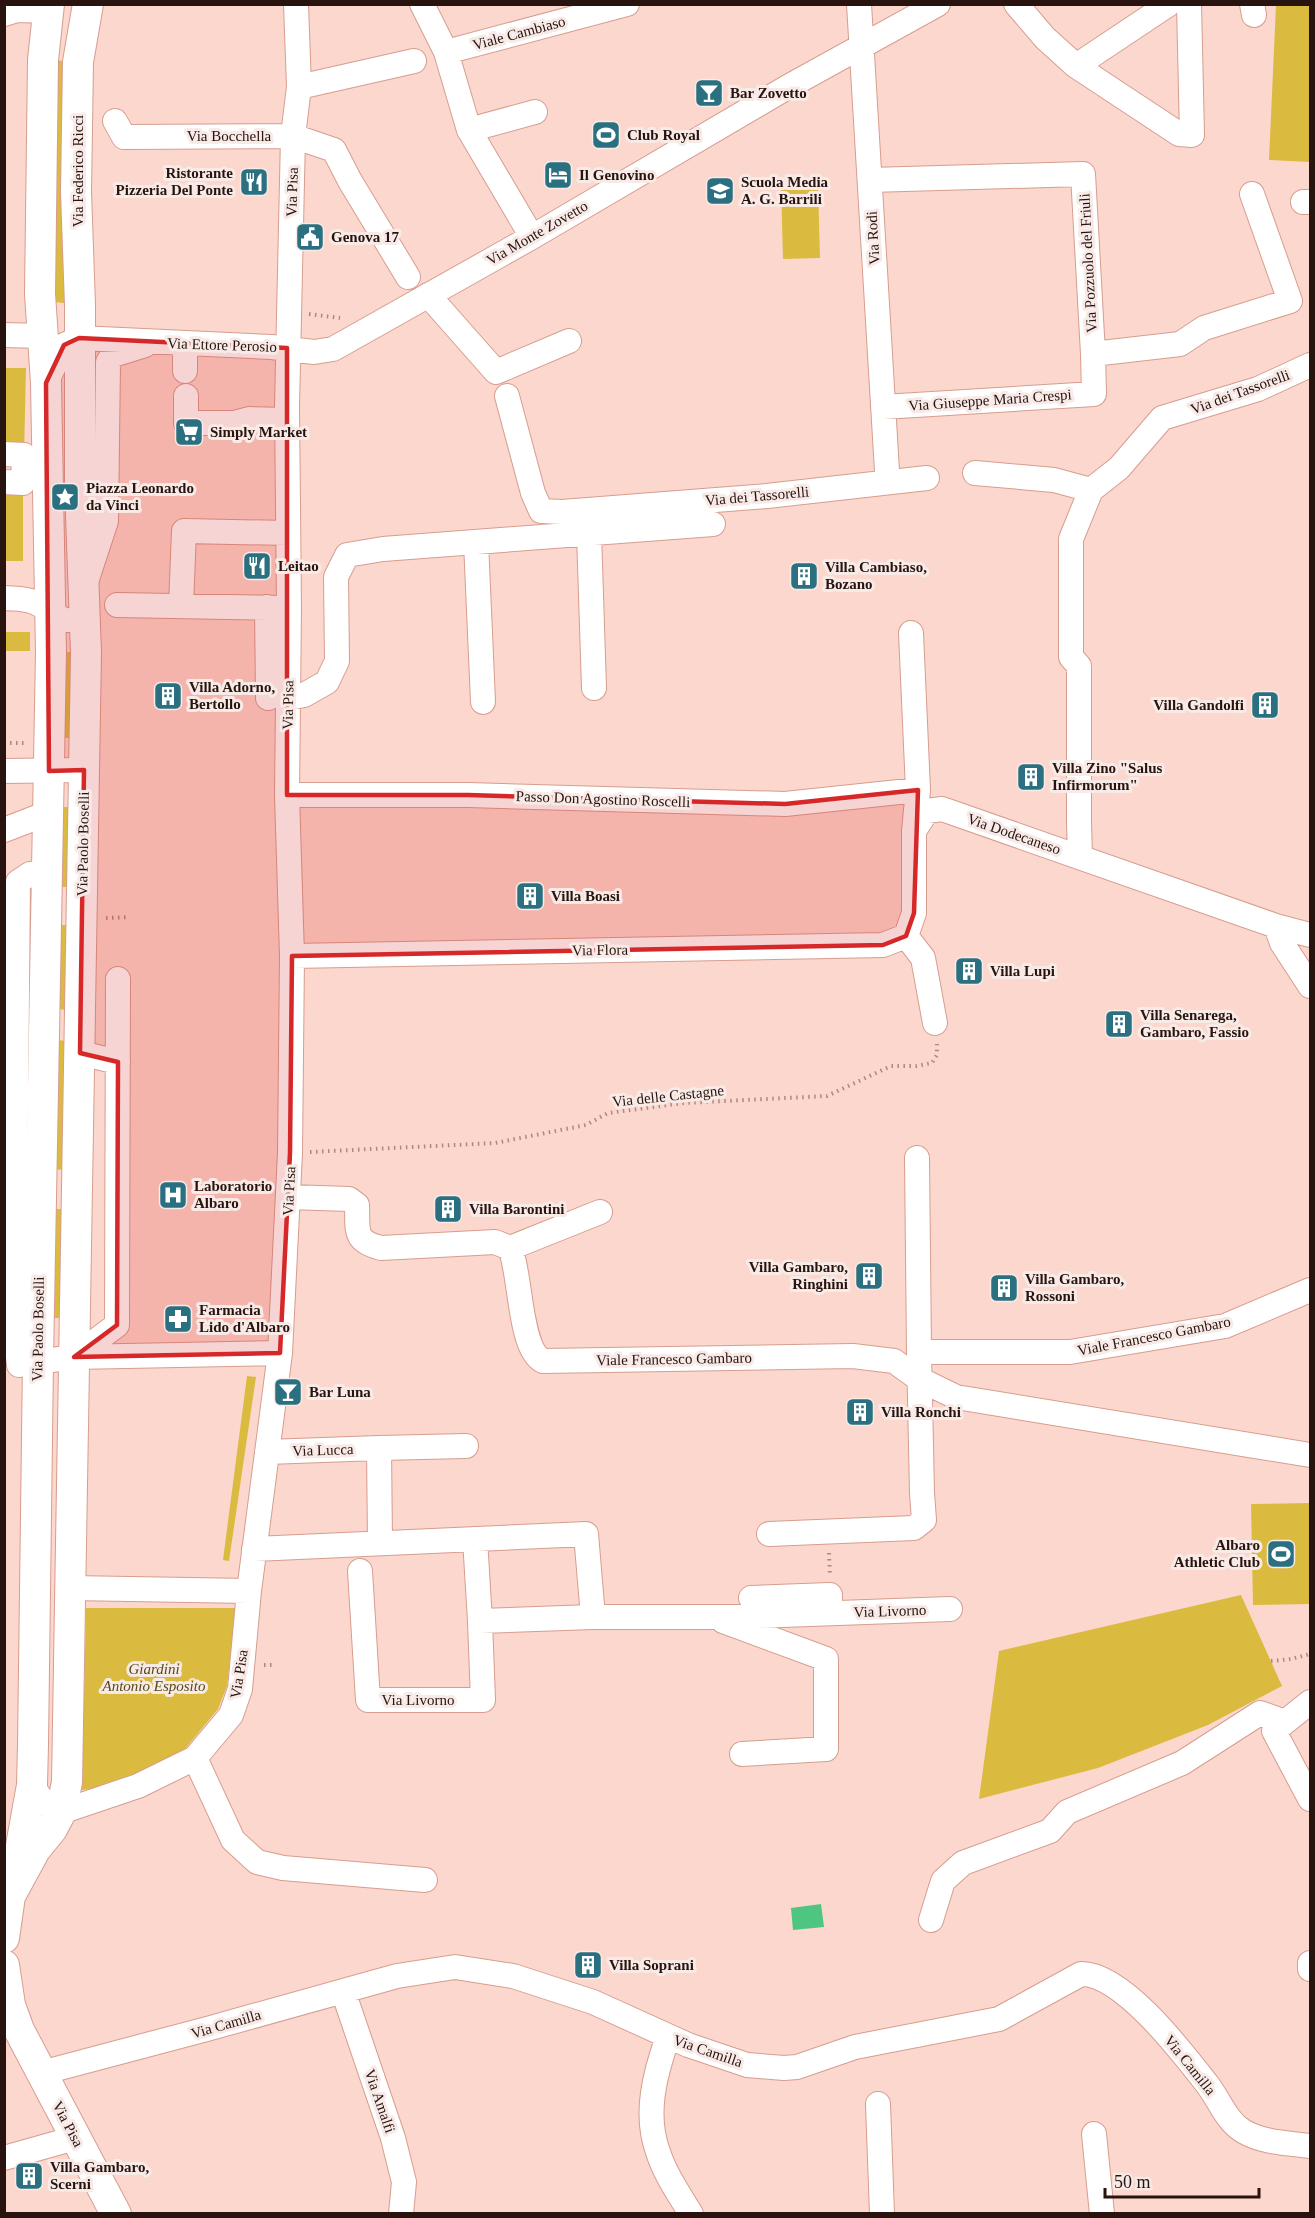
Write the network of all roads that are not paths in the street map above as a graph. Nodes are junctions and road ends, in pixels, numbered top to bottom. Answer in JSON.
{"nodes":[{"id":1,"x":88,"y":4,"type":"edge"},
{"id":2,"x":296,"y":4,"type":"edge"},
{"id":3,"x":422,"y":4,"type":"edge"},
{"id":4,"x":627,"y":4,"type":"edge"},
{"id":5,"x":859,"y":4,"type":"edge"},
{"id":6,"x":938,"y":4,"type":"edge"},
{"id":7,"x":1016,"y":4,"type":"edge"},
{"id":8,"x":1169,"y":4,"type":"edge"},
{"id":9,"x":1189,"y":4,"type":"edge"},
{"id":10,"x":48,"y":8,"type":"edge"},
{"id":11,"x":4,"y":14,"type":"edge"},
{"id":12,"x":862,"y":48,"type":"junction"},
{"id":13,"x":446,"y":52,"type":"junction"},
{"id":14,"x":414,"y":61,"type":"dead end"},
{"id":15,"x":1076,"y":66,"type":"junction"},
{"id":16,"x":299,"y":87,"type":"junction"},
{"id":17,"x":535,"y":112,"type":"dead end"},
{"id":18,"x":115,"y":121,"type":"dead end"},
{"id":19,"x":469,"y":130,"type":"junction"},
{"id":20,"x":293,"y":136,"type":"junction"},
{"id":21,"x":870,"y":180,"type":"junction"},
{"id":22,"x":1252,"y":194,"type":"dead end"},
{"id":23,"x":532,"y":237,"type":"junction"},
{"id":24,"x":408,"y":277,"type":"dead end"},
{"id":25,"x":429,"y":295,"type":"junction"},
{"id":26,"x":4,"y":335,"type":"edge"},
{"id":27,"x":42,"y":336,"type":"junction"},
{"id":28,"x":79,"y":338,"type":"junction"},
{"id":29,"x":569,"y":341,"type":"dead end"},
{"id":30,"x":185,"y":343,"type":"junction"},
{"id":31,"x":120,"y":346,"type":"junction"},
{"id":32,"x":287,"y":348,"type":"junction"},
{"id":33,"x":1094,"y":354,"type":"junction"},
{"id":34,"x":1311,"y":365,"type":"edge"},
{"id":35,"x":185,"y":371,"type":"dead end"},
{"id":36,"x":46,"y":383,"type":"junction"},
{"id":37,"x":186,"y":396,"type":"dead end"},
{"id":38,"x":507,"y":396,"type":"dead end"},
{"id":39,"x":883,"y":407,"type":"junction"},
{"id":40,"x":287,"y":420,"type":"junction"},
{"id":41,"x":4,"y":454,"type":"edge"},
{"id":42,"x":887,"y":471,"type":"dead end"},
{"id":43,"x":975,"y":473,"type":"dead end"},
{"id":44,"x":927,"y":478,"type":"dead end"},
{"id":45,"x":4,"y":482,"type":"edge"},
{"id":46,"x":1091,"y":490,"type":"junction"},
{"id":47,"x":714,"y":524,"type":"dead end"},
{"id":48,"x":288,"y":533,"type":"junction"},
{"id":49,"x":589,"y":533,"type":"junction"},
{"id":50,"x":476,"y":542,"type":"junction"},
{"id":51,"x":4,"y":598,"type":"edge"},
{"id":52,"x":117,"y":605,"type":"dead end"},
{"id":53,"x":182,"y":606,"type":"junction"},
{"id":54,"x":278,"y":607,"type":"junction"},
{"id":55,"x":48,"y":608,"type":"junction"},
{"id":56,"x":85,"y":611,"type":"junction"},
{"id":57,"x":911,"y":633,"type":"dead end"},
{"id":58,"x":594,"y":688,"type":"dead end"},
{"id":59,"x":278,"y":698,"type":"junction"},
{"id":60,"x":483,"y":702,"type":"dead end"},
{"id":61,"x":84,"y":770,"type":"junction"},
{"id":62,"x":4,"y":771,"type":"edge"},
{"id":63,"x":49,"y":771,"type":"junction"},
{"id":64,"x":918,"y":790,"type":"junction"},
{"id":65,"x":287,"y":795,"type":"junction"},
{"id":66,"x":48,"y":813,"type":"junction"},
{"id":67,"x":4,"y":830,"type":"edge"},
{"id":68,"x":914,"y":831,"type":"junction"},
{"id":69,"x":1080,"y":857,"type":"junction"},
{"id":70,"x":46,"y":873,"type":"junction"},
{"id":71,"x":1276,"y":926,"type":"junction"},
{"id":72,"x":1311,"y":935,"type":"edge"},
{"id":73,"x":906,"y":936,"type":"junction"},
{"id":74,"x":292,"y":956,"type":"junction"},
{"id":75,"x":118,"y":979,"type":"dead end"},
{"id":76,"x":1311,"y":986,"type":"edge"},
{"id":77,"x":935,"y":1023,"type":"road end"},
{"id":78,"x":80,"y":1053,"type":"junction"},
{"id":79,"x":118,"y":1062,"type":"junction"},
{"id":80,"x":916,"y":1158,"type":"dead end"},
{"id":81,"x":289,"y":1197,"type":"junction"},
{"id":82,"x":600,"y":1212,"type":"dead end"},
{"id":83,"x":510,"y":1248,"type":"junction"},
{"id":84,"x":1311,"y":1290,"type":"edge"},
{"id":85,"x":919,"y":1352,"type":"junction"},
{"id":86,"x":280,"y":1353,"type":"junction"},
{"id":87,"x":74,"y":1358,"type":"junction"},
{"id":88,"x":20,"y":1364,"type":"edge"},
{"id":89,"x":919,"y":1379,"type":"junction"},
{"id":90,"x":466,"y":1446,"type":"dead end"},
{"id":91,"x":379,"y":1448,"type":"junction"},
{"id":92,"x":267,"y":1452,"type":"junction"},
{"id":93,"x":1311,"y":1455,"type":"edge"},
{"id":94,"x":769,"y":1533,"type":"dead end"},
{"id":95,"x":475,"y":1539,"type":"junction"},
{"id":96,"x":380,"y":1542,"type":"junction"},
{"id":97,"x":254,"y":1549,"type":"junction"},
{"id":98,"x":360,"y":1571,"type":"dead end"},
{"id":99,"x":70,"y":1588,"type":"junction"},
{"id":100,"x":249,"y":1591,"type":"junction"},
{"id":101,"x":751,"y":1598,"type":"dead end"},
{"id":102,"x":830,"y":1604,"type":"junction"},
{"id":103,"x":950,"y":1609,"type":"dead end"},
{"id":104,"x":593,"y":1617,"type":"junction"},
{"id":105,"x":712,"y":1617,"type":"junction"},
{"id":106,"x":480,"y":1621,"type":"junction"},
{"id":107,"x":1311,"y":1702,"type":"edge"},
{"id":108,"x":1285,"y":1722,"type":"junction"},
{"id":109,"x":742,"y":1754,"type":"dead end"},
{"id":110,"x":195,"y":1758,"type":"junction"},
{"id":111,"x":32,"y":1785,"type":"junction"},
{"id":112,"x":1311,"y":1798,"type":"edge"},
{"id":113,"x":61,"y":1812,"type":"junction"},
{"id":114,"x":14,"y":1837,"type":"edge"},
{"id":115,"x":425,"y":1880,"type":"dead end"},
{"id":116,"x":10,"y":1896,"type":"junction"},
{"id":117,"x":931,"y":1920,"type":"dead end"},
{"id":118,"x":4,"y":1938,"type":"edge"},
{"id":119,"x":1311,"y":1963,"type":"edge"},
{"id":120,"x":4,"y":1965,"type":"edge"},
{"id":121,"x":1311,"y":1969,"type":"edge"},
{"id":122,"x":343,"y":1991,"type":"junction"},
{"id":123,"x":7,"y":2004,"type":"edge"},
{"id":124,"x":668,"y":2037,"type":"junction"},
{"id":125,"x":41,"y":2073,"type":"junction"},
{"id":126,"x":878,"y":2104,"type":"dead end"},
{"id":127,"x":1094,"y":2134,"type":"dead end"},
{"id":128,"x":75,"y":2138,"type":"junction"},
{"id":129,"x":1311,"y":2146,"type":"edge"},
{"id":130,"x":4,"y":2158,"type":"edge"},
{"id":131,"x":116,"y":2214,"type":"edge"},
{"id":132,"x":401,"y":2214,"type":"edge"},
{"id":133,"x":691,"y":2214,"type":"edge"},
{"id":134,"x":882,"y":2214,"type":"edge"},
{"id":135,"x":1102,"y":2214,"type":"edge"}],
"edges":[{"from":1,"to":28,"type":"main road","name":"Via Federico Ricci"},
{"from":2,"to":16,"type":"street","name":"Via Bocchella"},
{"from":3,"to":13,"type":"street"},
{"from":4,"to":13,"type":"street","name":"Viale Cambiaso"},
{"from":5,"to":12,"type":"street","name":"Via Rodi"},
{"from":6,"to":12,"type":"street","name":"Via Monte Zovetto"},
{"from":7,"to":15,"type":"street"},
{"from":8,"to":15,"type":"street"},
{"from":9,"to":15,"type":"street"},
{"from":10,"to":11,"type":"street"},
{"from":10,"to":27,"type":"main road"},
{"from":12,"to":21,"type":"street","name":"Via Rodi"},
{"from":12,"to":23,"type":"street","name":"Via Monte Zovetto"},
{"from":13,"to":19,"type":"street"},
{"from":14,"to":16,"type":"street"},
{"from":16,"to":20,"type":"street","name":"Via Bocchella"},
{"from":17,"to":19,"type":"street"},
{"from":18,"to":20,"type":"street","name":"Via Bocchella"},
{"from":19,"to":23,"type":"street"},
{"from":20,"to":24,"type":"street"},
{"from":20,"to":32,"type":"street","name":"Via Pisa"},
{"from":21,"to":33,"type":"street","name":"Via Pozzuolo del Friuli"},
{"from":21,"to":39,"type":"street","name":"Via Rodi"},
{"from":22,"to":33,"type":"street","name":"Via Pozzuolo del Friuli"},
{"from":23,"to":25,"type":"street","name":"Via Monte Zovetto"},
{"from":25,"to":29,"type":"street"},
{"from":25,"to":32,"type":"street","name":"Via Monte Zovetto"},
{"from":26,"to":27,"type":"street"},
{"from":27,"to":36,"type":"main road"},
{"from":28,"to":31,"type":"street"},
{"from":28,"to":36,"type":"street"},
{"from":28,"to":56,"type":"main road"},
{"from":30,"to":31,"type":"street","name":"Via Ettore Perosio"},
{"from":30,"to":32,"type":"street","name":"Via Ettore Perosio"},
{"from":30,"to":35,"type":"street"},
{"from":31,"to":56,"type":"street"},
{"from":32,"to":40,"type":"street","name":"Via Pisa"},
{"from":33,"to":39,"type":"street","name":"Via Giuseppe Maria Crespi"},
{"from":34,"to":46,"type":"street","name":"Via dei Tassorelli"},
{"from":36,"to":55,"type":"main road"},
{"from":37,"to":40,"type":"street"},
{"from":38,"to":44,"type":"street","name":"Via dei Tassorelli"},
{"from":39,"to":42,"type":"street","name":"Via Rodi"},
{"from":40,"to":48,"type":"street","name":"Via Pisa"},
{"from":41,"to":45,"type":"street"},
{"from":43,"to":46,"type":"street"},
{"from":46,"to":69,"type":"street"},
{"from":47,"to":49,"type":"street"},
{"from":48,"to":53,"type":"street"},
{"from":48,"to":54,"type":"street","name":"Via Pisa"},
{"from":49,"to":50,"type":"street"},
{"from":49,"to":58,"type":"street"},
{"from":50,"to":59,"type":"street"},
{"from":50,"to":60,"type":"street"},
{"from":51,"to":55,"type":"street"},
{"from":52,"to":53,"type":"street"},
{"from":53,"to":54,"type":"street"},
{"from":54,"to":59,"type":"street","name":"Via Pisa"},
{"from":55,"to":56,"type":"street"},
{"from":55,"to":63,"type":"main road","name":"Via Paolo Boselli"},
{"from":56,"to":61,"type":"main road","name":"Via Paolo Boselli"},
{"from":57,"to":64,"type":"street"},
{"from":59,"to":65,"type":"street","name":"Via Pisa"},
{"from":61,"to":63,"type":"street"},
{"from":61,"to":78,"type":"main road","name":"Via Paolo Boselli"},
{"from":62,"to":63,"type":"street"},
{"from":63,"to":66,"type":"main road","name":"Via Paolo Boselli"},
{"from":64,"to":65,"type":"street","name":"Passo Don Agostino Roscelli"},
{"from":64,"to":68,"type":"street"},
{"from":65,"to":74,"type":"street","name":"Via Pisa"},
{"from":66,"to":67,"type":"street"},
{"from":66,"to":70,"type":"main road","name":"Via Paolo Boselli"},
{"from":68,"to":69,"type":"street","name":"Via Dodecaneso"},
{"from":68,"to":73,"type":"street"},
{"from":69,"to":71,"type":"street","name":"Via Dodecaneso"},
{"from":70,"to":88,"type":"main road","name":"Via Paolo Boselli"},
{"from":70,"to":88,"type":"street","name":"Via Paolo Boselli"},
{"from":71,"to":72,"type":"street","name":"Via Dodecaneso"},
{"from":71,"to":76,"type":"street"},
{"from":73,"to":74,"type":"street","name":"Via Flora"},
{"from":73,"to":77,"type":"street"},
{"from":74,"to":81,"type":"street","name":"Via Pisa"},
{"from":75,"to":79,"type":"street"},
{"from":78,"to":79,"type":"street"},
{"from":78,"to":87,"type":"main road","name":"Via Paolo Boselli"},
{"from":79,"to":87,"type":"street"},
{"from":80,"to":85,"type":"street"},
{"from":81,"to":83,"type":"street"},
{"from":81,"to":86,"type":"street","name":"Via Pisa"},
{"from":82,"to":83,"type":"street"},
{"from":83,"to":89,"type":"street","name":"Viale Francesco Gambaro"},
{"from":84,"to":85,"type":"street","name":"Viale Francesco Gambaro"},
{"from":85,"to":89,"type":"street"},
{"from":86,"to":87,"type":"street"},
{"from":86,"to":92,"type":"street","name":"Via Pisa"},
{"from":87,"to":88,"type":"street"},
{"from":87,"to":99,"type":"main road","name":"Via Paolo Boselli"},
{"from":88,"to":111,"type":"main road","name":"Via Paolo Boselli"},
{"from":89,"to":93,"type":"street","name":"Viale Francesco Gambaro"},
{"from":89,"to":94,"type":"street"},
{"from":90,"to":91,"type":"street","name":"Via Lucca"},
{"from":91,"to":92,"type":"street","name":"Via Lucca"},
{"from":91,"to":96,"type":"street"},
{"from":92,"to":97,"type":"street","name":"Via Pisa"},
{"from":95,"to":96,"type":"street"},
{"from":95,"to":104,"type":"street"},
{"from":95,"to":106,"type":"street","name":"Via Livorno"},
{"from":96,"to":97,"type":"street"},
{"from":97,"to":100,"type":"street","name":"Via Pisa"},
{"from":98,"to":106,"type":"street","name":"Via Livorno"},
{"from":99,"to":100,"type":"street"},
{"from":99,"to":113,"type":"main road","name":"Via Paolo Boselli"},
{"from":100,"to":110,"type":"street","name":"Via Pisa"},
{"from":101,"to":102,"type":"street","name":"Via Livorno"},
{"from":102,"to":103,"type":"street","name":"Via Livorno"},
{"from":102,"to":105,"type":"street","name":"Via Livorno"},
{"from":104,"to":105,"type":"street","name":"Via Livorno"},
{"from":104,"to":106,"type":"street","name":"Via Livorno"},
{"from":105,"to":109,"type":"street","name":"Via Livorno"},
{"from":107,"to":108,"type":"street"},
{"from":108,"to":112,"type":"street"},
{"from":108,"to":117,"type":"street"},
{"from":110,"to":113,"type":"street","name":"Via Pisa"},
{"from":110,"to":115,"type":"street"},
{"from":111,"to":113,"type":"street"},
{"from":111,"to":114,"type":"main road","name":"Via Paolo Boselli"},
{"from":113,"to":116,"type":"main road"},
{"from":114,"to":116,"type":"main road","name":"Via Paolo Boselli"},
{"from":116,"to":118,"type":"main road"},
{"from":119,"to":121,"type":"street"},
{"from":120,"to":123,"type":"main road","name":"Via Pisa"},
{"from":122,"to":124,"type":"street","name":"Via Camilla"},
{"from":122,"to":125,"type":"street","name":"Via Camilla"},
{"from":122,"to":132,"type":"street","name":"Via Amalfi"},
{"from":123,"to":125,"type":"main road","name":"Via Pisa"},
{"from":124,"to":129,"type":"street","name":"Via Camilla"},
{"from":124,"to":133,"type":"street"},
{"from":125,"to":128,"type":"main road","name":"Via Pisa"},
{"from":126,"to":134,"type":"street"},
{"from":127,"to":135,"type":"street"},
{"from":128,"to":130,"type":"street"},
{"from":128,"to":131,"type":"main road","name":"Via Pisa"}]}
